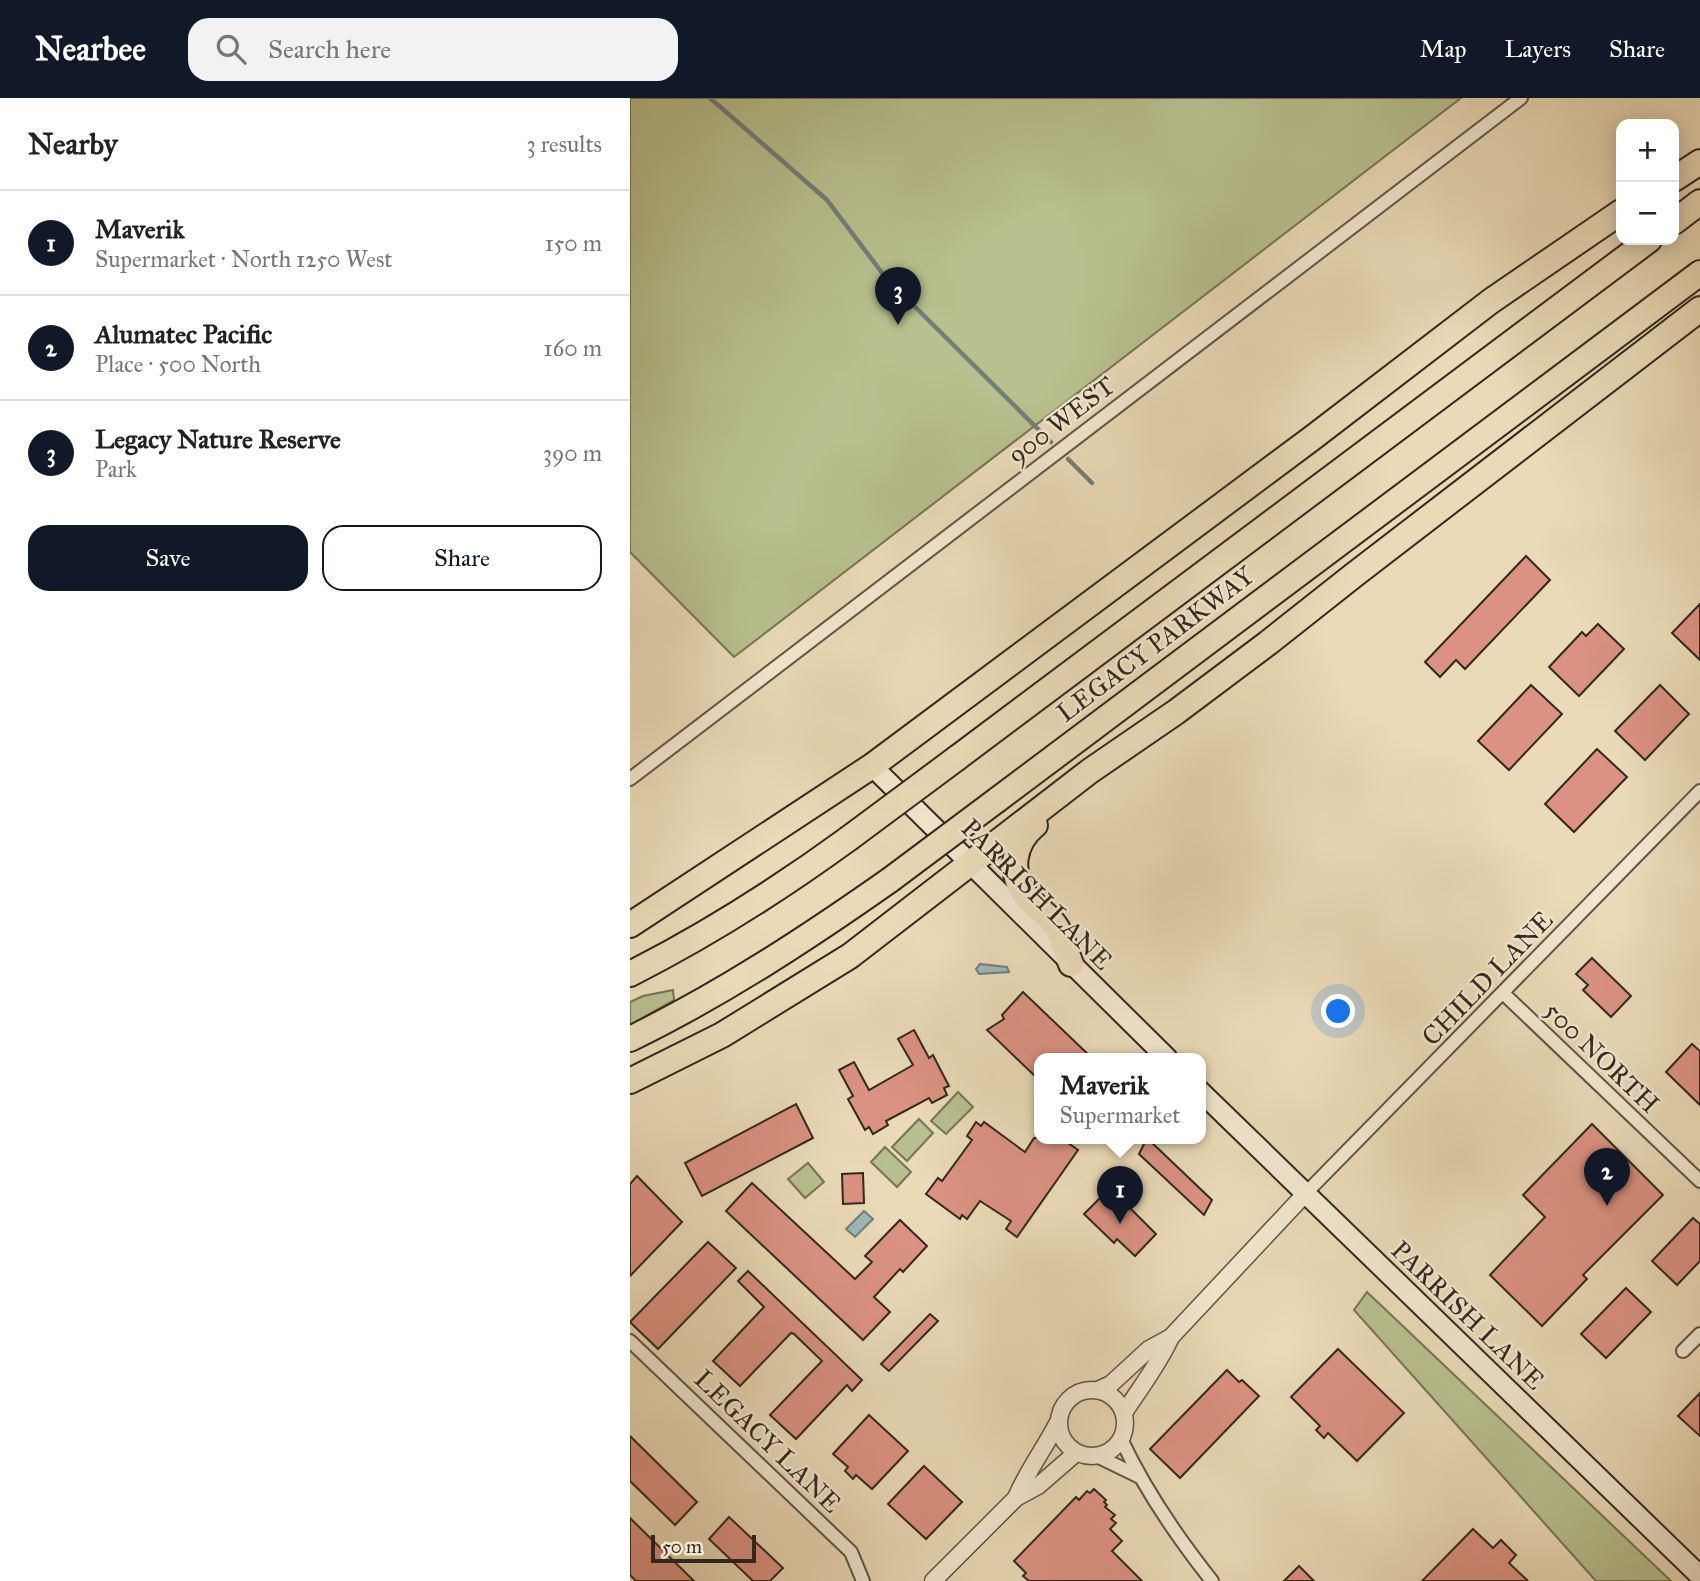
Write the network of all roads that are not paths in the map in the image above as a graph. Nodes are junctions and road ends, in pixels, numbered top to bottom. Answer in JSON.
{"nodes":[{"id":1,"x":1521,"y":98,"type":"edge"},
{"id":2,"x":1700,"y":162,"type":"edge"},
{"id":3,"x":1679,"y":176,"type":"edge"},
{"id":4,"x":1700,"y":202,"type":"edge"},
{"id":5,"x":1616,"y":215,"type":"edge"},
{"id":6,"x":1679,"y":218,"type":"edge"},
{"id":7,"x":1642,"y":245,"type":"edge"},
{"id":8,"x":1700,"y":273,"type":"edge"},
{"id":9,"x":1700,"y":309,"type":"edge"},
{"id":10,"x":1176,"y":712,"type":"junction"},
{"id":11,"x":872,"y":766,"type":"junction"},
{"id":12,"x":630,"y":779,"type":"edge"},
{"id":13,"x":1700,"y":792,"type":"edge"},
{"id":14,"x":1013,"y":830,"type":"junction"},
{"id":15,"x":969,"y":864,"type":"junction"},
{"id":16,"x":1029,"y":923,"type":"junction"},
{"id":17,"x":630,"y":925,"type":"edge"},
{"id":18,"x":1071,"y":964,"type":"junction"},
{"id":19,"x":630,"y":974,"type":"edge"},
{"id":20,"x":1504,"y":994,"type":"junction"},
{"id":21,"x":630,"y":1039,"type":"edge"},
{"id":22,"x":1162,"y":1053,"type":"edge"},
{"id":23,"x":630,"y":1081,"type":"edge"},
{"id":24,"x":1206,"y":1097,"type":"edge"},
{"id":25,"x":1700,"y":1181,"type":"edge"},
{"id":26,"x":1305,"y":1194,"type":"junction"},
{"id":27,"x":1700,"y":1334,"type":"edge"},
{"id":28,"x":1171,"y":1337,"type":"junction"},
{"id":29,"x":630,"y":1341,"type":"edge"},
{"id":30,"x":1683,"y":1351,"type":"dead end"},
{"id":31,"x":1098,"y":1390,"type":"junction"},
{"id":32,"x":1124,"y":1413,"type":"junction"},
{"id":33,"x":1058,"y":1422,"type":"junction"},
{"id":34,"x":1121,"y":1439,"type":"junction"},
{"id":35,"x":1076,"y":1453,"type":"junction"},
{"id":36,"x":1097,"y":1456,"type":"junction"},
{"id":37,"x":1138,"y":1476,"type":"junction"},
{"id":38,"x":1016,"y":1498,"type":"junction"},
{"id":39,"x":1700,"y":1576,"type":"edge"},
{"id":40,"x":863,"y":1581,"type":"edge"},
{"id":41,"x":933,"y":1581,"type":"edge"},
{"id":42,"x":1212,"y":1581,"type":"edge"}],
"edges":[{"from":1,"to":12,"type":"street","name":"900 WEST"},
{"from":2,"to":3,"type":"highway"},
{"from":4,"to":6,"type":"highway"},
{"from":5,"to":11,"type":"highway"},
{"from":7,"to":19,"type":"highway","name":"LEGACY PARKWAY","bridge":true},
{"from":8,"to":21,"type":"highway","name":"LEGACY PARKWAY","bridge":true},
{"from":9,"to":10,"type":"highway"},
{"from":10,"to":14,"type":"highway"},
{"from":10,"to":18,"type":"highway"},
{"from":11,"to":15,"type":"main road","name":"PARRISH LANE"},
{"from":11,"to":17,"type":"highway"},
{"from":13,"to":20,"type":"street","name":"CHILD LANE"},
{"from":14,"to":15,"type":"highway"},
{"from":14,"to":16,"type":"highway"},
{"from":15,"to":16,"type":"main road","name":"PARRISH LANE"},
{"from":15,"to":23,"type":"highway"},
{"from":16,"to":18,"type":"main road","name":"PARRISH LANE"},
{"from":18,"to":22,"type":"main road","name":"PARRISH LANE"},
{"from":20,"to":25,"type":"street","name":"500 NORTH"},
{"from":20,"to":26,"type":"street","name":"CHILD LANE"},
{"from":24,"to":26,"type":"main road","name":"PARRISH LANE"},
{"from":26,"to":28,"type":"street"},
{"from":26,"to":39,"type":"main road","name":"PARRISH LANE"},
{"from":27,"to":30,"type":"street"},
{"from":28,"to":31,"type":"street"},
{"from":28,"to":32,"type":"street"},
{"from":29,"to":40,"type":"street","name":"LEGACY LANE"},
{"from":31,"to":32,"type":"street"},
{"from":31,"to":33,"type":"street"},
{"from":32,"to":34,"type":"street"},
{"from":33,"to":35,"type":"street"},
{"from":33,"to":38,"type":"street"},
{"from":34,"to":36,"type":"street"},
{"from":34,"to":37,"type":"street"},
{"from":35,"to":36,"type":"street"},
{"from":35,"to":38,"type":"street"},
{"from":36,"to":37,"type":"street"},
{"from":37,"to":42,"type":"street"},
{"from":38,"to":41,"type":"street"}]}
